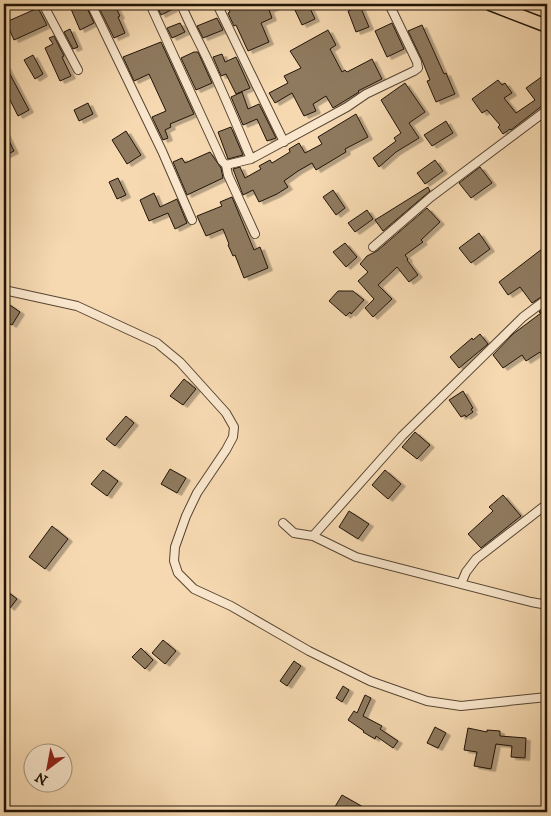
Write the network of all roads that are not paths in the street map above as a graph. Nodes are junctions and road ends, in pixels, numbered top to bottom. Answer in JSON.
{"nodes":[{"id":1,"x":43,"y":4,"type":"edge"},
{"id":2,"x":91,"y":4,"type":"edge"},
{"id":3,"x":150,"y":4,"type":"edge"},
{"id":4,"x":181,"y":4,"type":"edge"},
{"id":5,"x":217,"y":4,"type":"edge"},
{"id":6,"x":389,"y":4,"type":"edge"},
{"id":7,"x":492,"y":4,"type":"edge"},
{"id":8,"x":547,"y":26,"type":"edge"},
{"id":9,"x":78,"y":70,"type":"dead end"},
{"id":10,"x":547,"y":110,"type":"edge"},
{"id":11,"x":284,"y":142,"type":"junction"},
{"id":12,"x":252,"y":159,"type":"junction"},
{"id":13,"x":226,"y":165,"type":"junction"},
{"id":14,"x":192,"y":220,"type":"dead end"},
{"id":15,"x":255,"y":234,"type":"dead end"},
{"id":16,"x":374,"y":247,"type":"dead end"},
{"id":17,"x":4,"y":290,"type":"edge"},
{"id":18,"x":547,"y":300,"type":"edge"},
{"id":19,"x":547,"y":504,"type":"edge"},
{"id":20,"x":283,"y":523,"type":"dead end"},
{"id":21,"x":312,"y":536,"type":"junction"},
{"id":22,"x":461,"y":584,"type":"junction"},
{"id":23,"x":547,"y":602,"type":"edge"},
{"id":24,"x":547,"y":697,"type":"edge"}],
"edges":[{"from":1,"to":9,"type":"street"},
{"from":2,"to":14,"type":"street"},
{"from":3,"to":13,"type":"street"},
{"from":4,"to":12,"type":"street"},
{"from":5,"to":11,"type":"street"},
{"from":6,"to":11,"type":"street"},
{"from":7,"to":8,"type":"highway"},
{"from":10,"to":16,"type":"street"},
{"from":11,"to":12,"type":"street"},
{"from":12,"to":13,"type":"street"},
{"from":13,"to":15,"type":"street"},
{"from":17,"to":24,"type":"street"},
{"from":18,"to":21,"type":"street"},
{"from":19,"to":22,"type":"street"},
{"from":20,"to":21,"type":"street"},
{"from":21,"to":22,"type":"street"},
{"from":22,"to":23,"type":"street"}]}
